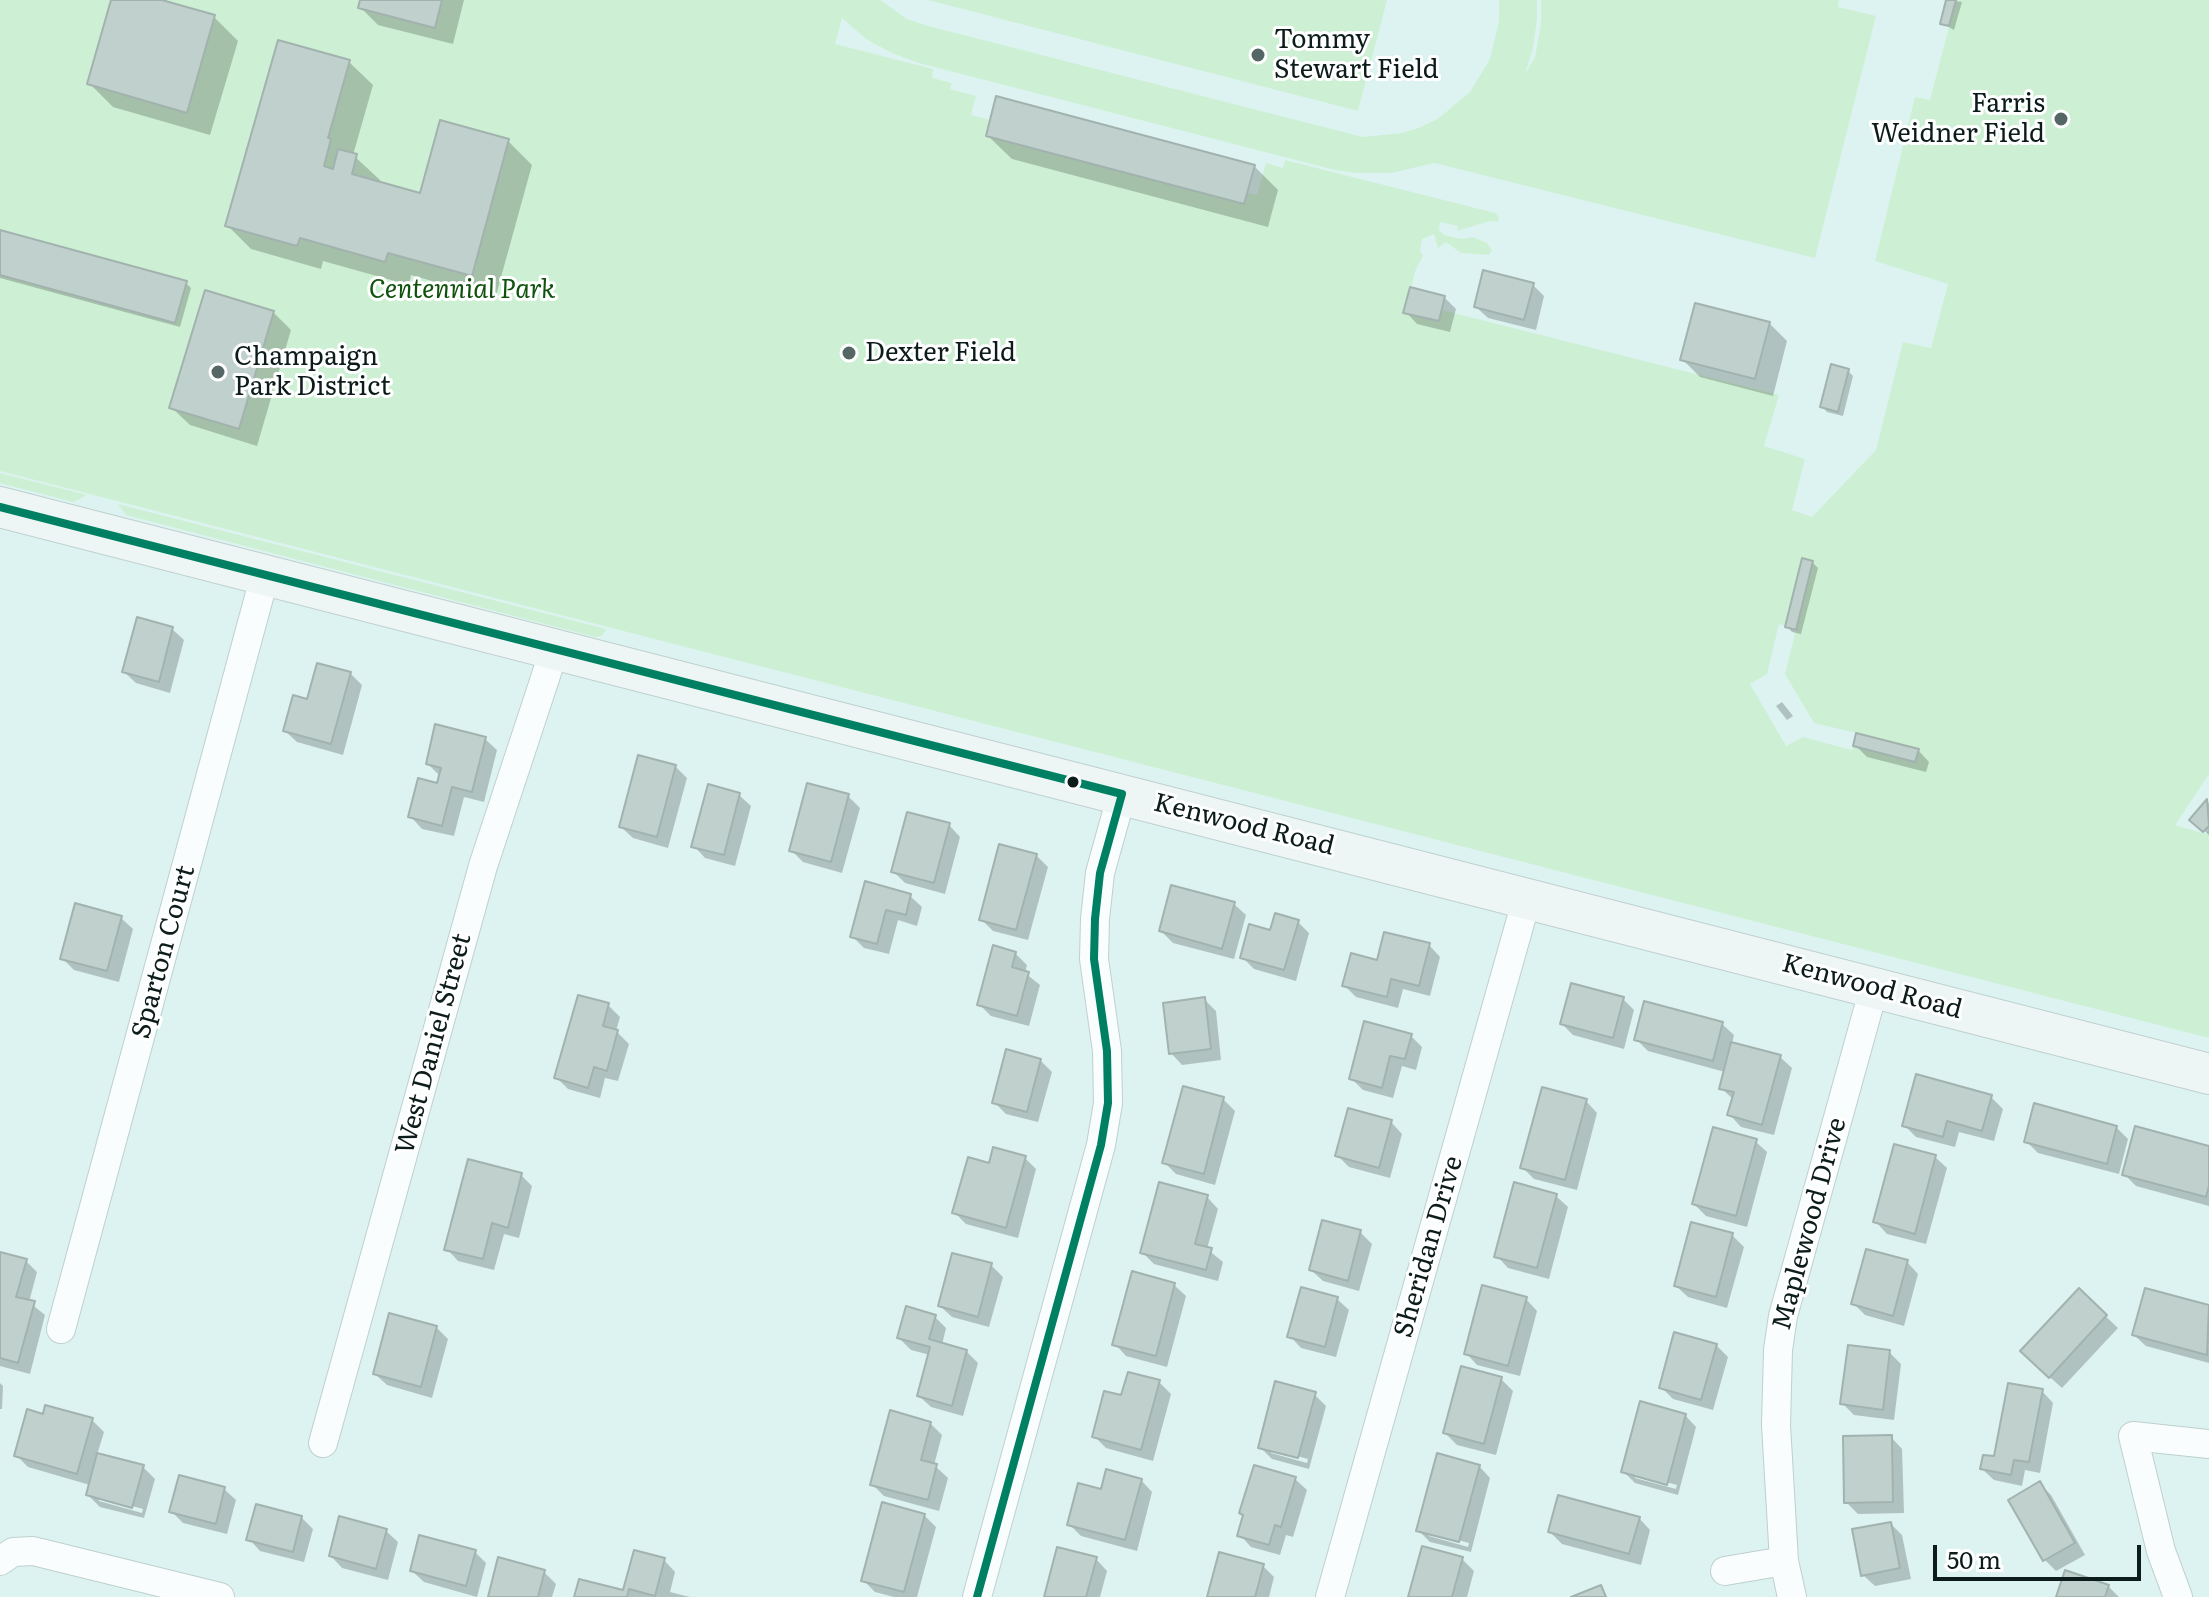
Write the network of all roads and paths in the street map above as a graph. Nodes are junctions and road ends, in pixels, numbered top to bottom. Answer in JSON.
{"nodes":[{"id":1,"x":0,"y":507,"type":"edge"},
{"id":2,"x":265,"y":575,"type":"junction"},
{"id":3,"x":555,"y":648,"type":"junction"},
{"id":4,"x":1122,"y":794,"type":"junction"},
{"id":5,"x":1527,"y":898,"type":"junction"},
{"id":6,"x":1874,"y":988,"type":"junction"},
{"id":7,"x":2209,"y":1074,"type":"edge"},
{"id":8,"x":61,"y":1329,"type":"dead end"},
{"id":9,"x":323,"y":1443,"type":"dead end"},
{"id":10,"x":2209,"y":1444,"type":"edge"},
{"id":11,"x":2,"y":1559,"type":"edge"},
{"id":12,"x":1784,"y":1561,"type":"junction"},
{"id":13,"x":1725,"y":1571,"type":"dead end"},
{"id":14,"x":220,"y":1597,"type":"edge"},
{"id":15,"x":977,"y":1597,"type":"edge"},
{"id":16,"x":1330,"y":1597,"type":"edge"},
{"id":17,"x":1792,"y":1597,"type":"edge"},
{"id":18,"x":2178,"y":1597,"type":"edge"}],
"edges":[{"from":1,"to":2,"type":"street","name":"Kenwood Road"},
{"from":2,"to":3,"type":"street","name":"Kenwood Road"},
{"from":2,"to":8,"type":"street","name":"Sparton Court"},
{"from":3,"to":4,"type":"street","name":"Kenwood Road"},
{"from":3,"to":9,"type":"street","name":"West Daniel Street"},
{"from":4,"to":5,"type":"street","name":"Kenwood Road"},
{"from":4,"to":15,"type":"street"},
{"from":5,"to":6,"type":"street","name":"Kenwood Road"},
{"from":5,"to":16,"type":"street","name":"Sheridan Drive"},
{"from":6,"to":7,"type":"street","name":"Kenwood Road"},
{"from":6,"to":12,"type":"street","name":"Maplewood Drive"},
{"from":10,"to":18,"type":"street"},
{"from":11,"to":14,"type":"street"},
{"from":12,"to":13,"type":"street"},
{"from":12,"to":17,"type":"street","name":"Maplewood Drive"}]}
